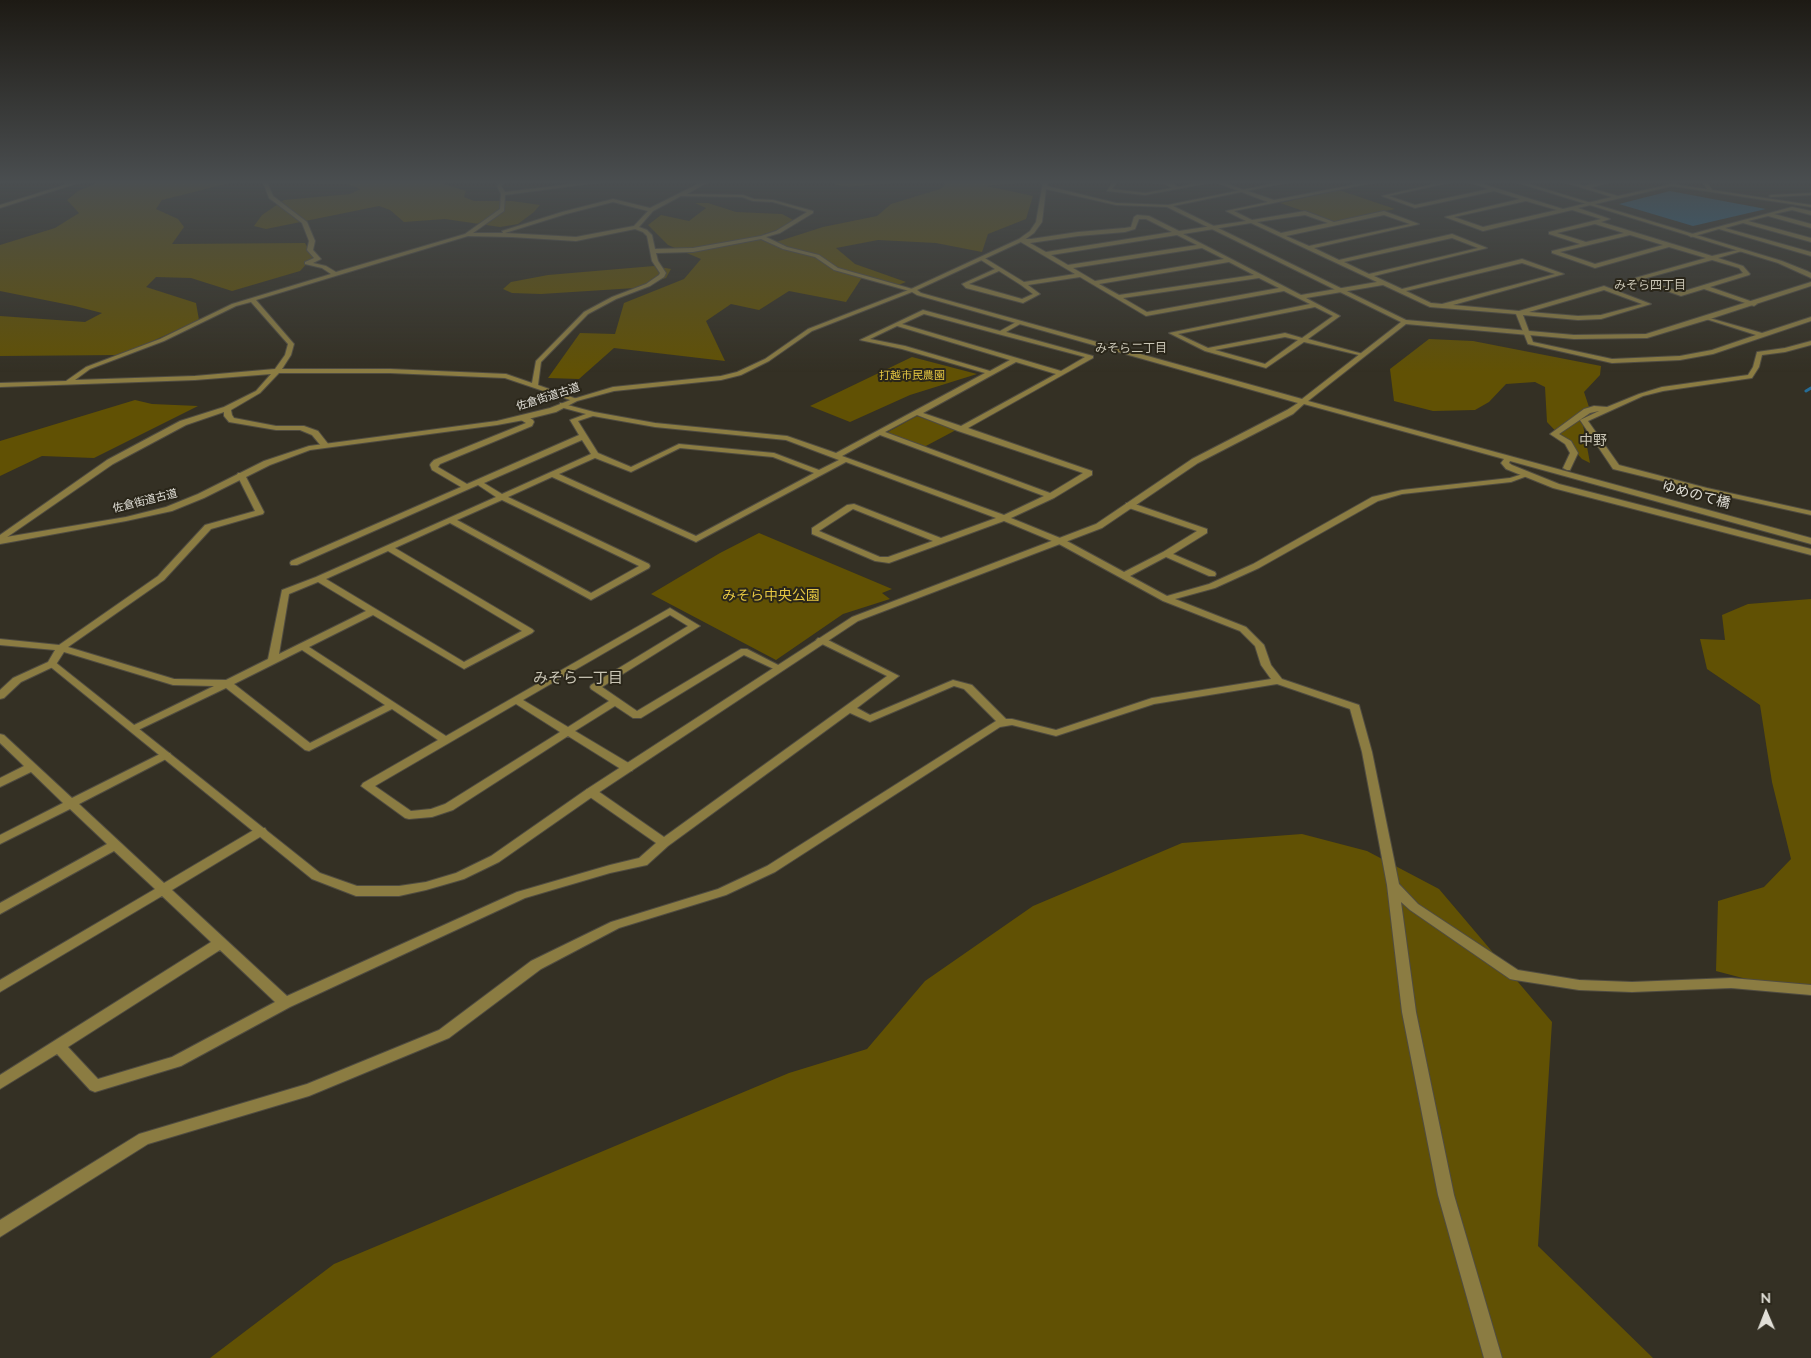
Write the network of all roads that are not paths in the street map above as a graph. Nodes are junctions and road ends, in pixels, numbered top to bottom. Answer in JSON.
{"nodes":[{"id":1,"x":311,"y":245,"type":"edge"},
{"id":2,"x":432,"y":245,"type":"edge"},
{"id":3,"x":652,"y":245,"type":"edge"},
{"id":4,"x":718,"y":245,"type":"edge"},
{"id":5,"x":779,"y":245,"type":"edge"},
{"id":6,"x":1010,"y":245,"type":"edge"},
{"id":7,"x":1030,"y":245,"type":"edge"},
{"id":8,"x":1102,"y":245,"type":"edge"},
{"id":9,"x":1251,"y":245,"type":"edge"},
{"id":10,"x":1303,"y":245,"type":"edge"},
{"id":11,"x":1321,"y":245,"type":"edge"},
{"id":12,"x":1411,"y":245,"type":"edge"},
{"id":13,"x":1477,"y":245,"type":"edge"},
{"id":14,"x":1581,"y":245,"type":"edge"},
{"id":15,"x":1668,"y":245,"type":"edge"},
{"id":16,"x":1670,"y":245,"type":"edge"},
{"id":17,"x":1725,"y":245,"type":"edge"},
{"id":18,"x":1781,"y":245,"type":"edge"},
{"id":19,"x":1202,"y":246,"type":"joint"},
{"id":20,"x":1309,"y":248,"type":"junction"},
{"id":21,"x":1740,"y":250,"type":"junction"},
{"id":22,"x":653,"y":251,"type":"junction"},
{"id":23,"x":1045,"y":254,"type":"junction"},
{"id":24,"x":1811,"y":254,"type":"edge"},
{"id":25,"x":1712,"y":258,"type":"junction"},
{"id":26,"x":983,"y":259,"type":"junction"},
{"id":27,"x":1229,"y":260,"type":"junction"},
{"id":28,"x":1339,"y":262,"type":"junction"},
{"id":29,"x":1068,"y":267,"type":"junction"},
{"id":30,"x":999,"y":269,"type":"junction"},
{"id":31,"x":335,"y":274,"type":"junction"},
{"id":32,"x":1081,"y":275,"type":"junction"},
{"id":33,"x":1259,"y":276,"type":"junction"},
{"id":34,"x":1369,"y":276,"type":"junction"},
{"id":35,"x":1811,"y":276,"type":"edge"},
{"id":36,"x":1093,"y":282,"type":"junction"},
{"id":37,"x":1383,"y":283,"type":"junction"},
{"id":38,"x":1023,"y":284,"type":"junction"},
{"id":39,"x":1811,"y":284,"type":"edge"},
{"id":40,"x":1704,"y":287,"type":"junction"},
{"id":41,"x":1285,"y":289,"type":"junction"},
{"id":42,"x":1340,"y":289,"type":"junction"},
{"id":43,"x":913,"y":290,"type":"junction"},
{"id":44,"x":1401,"y":291,"type":"junction"},
{"id":45,"x":1300,"y":297,"type":"junction"},
{"id":46,"x":1118,"y":298,"type":"junction"},
{"id":47,"x":254,"y":300,"type":"junction"},
{"id":48,"x":1754,"y":304,"type":"junction"},
{"id":49,"x":1317,"y":306,"type":"junction"},
{"id":50,"x":1443,"y":306,"type":"junction"},
{"id":51,"x":1519,"y":313,"type":"junction"},
{"id":52,"x":1708,"y":318,"type":"junction"},
{"id":53,"x":1811,"y":319,"type":"edge"},
{"id":54,"x":1020,"y":322,"type":"junction"},
{"id":55,"x":1405,"y":322,"type":"junction"},
{"id":56,"x":896,"y":324,"type":"junction"},
{"id":57,"x":1000,"y":333,"type":"junction"},
{"id":58,"x":1526,"y":333,"type":"junction"},
{"id":59,"x":1761,"y":335,"type":"junction"},
{"id":60,"x":1303,"y":340,"type":"junction"},
{"id":61,"x":1811,"y":342,"type":"edge"},
{"id":62,"x":1207,"y":350,"type":"junction"},
{"id":63,"x":1361,"y":354,"type":"junction"},
{"id":64,"x":1015,"y":360,"type":"junction"},
{"id":65,"x":277,"y":371,"type":"junction"},
{"id":66,"x":991,"y":373,"type":"junction"},
{"id":67,"x":1061,"y":373,"type":"junction"},
{"id":68,"x":67,"y":382,"type":"junction"},
{"id":69,"x":0,"y":385,"type":"edge"},
{"id":70,"x":535,"y":385,"type":"junction"},
{"id":71,"x":1307,"y":399,"type":"junction"},
{"id":72,"x":575,"y":400,"type":"junction"},
{"id":73,"x":563,"y":405,"type":"junction"},
{"id":74,"x":228,"y":409,"type":"junction"},
{"id":75,"x":1607,"y":409,"type":"junction"},
{"id":76,"x":917,"y":413,"type":"junction"},
{"id":77,"x":593,"y":414,"type":"junction"},
{"id":78,"x":524,"y":418,"type":"junction"},
{"id":79,"x":961,"y":429,"type":"junction"},
{"id":80,"x":880,"y":433,"type":"junction"},
{"id":81,"x":584,"y":436,"type":"junction"},
{"id":82,"x":820,"y":439,"type":"dead end"},
{"id":83,"x":325,"y":445,"type":"junction"},
{"id":84,"x":810,"y":445,"type":"junction"},
{"id":85,"x":594,"y":455,"type":"junction"},
{"id":86,"x":842,"y":457,"type":"junction"},
{"id":87,"x":1509,"y":458,"type":"junction"},
{"id":88,"x":1567,"y":468,"type":"junction"},
{"id":89,"x":820,"y":473,"type":"junction"},
{"id":90,"x":552,"y":474,"type":"junction"},
{"id":91,"x":241,"y":475,"type":"junction"},
{"id":92,"x":1526,"y":475,"type":"junction"},
{"id":93,"x":478,"y":482,"type":"junction"},
{"id":94,"x":466,"y":488,"type":"junction"},
{"id":95,"x":1051,"y":496,"type":"junction"},
{"id":96,"x":502,"y":497,"type":"junction"},
{"id":97,"x":1129,"y":505,"type":"junction"},
{"id":98,"x":1811,"y":513,"type":"edge"},
{"id":99,"x":1004,"y":518,"type":"junction"},
{"id":100,"x":450,"y":520,"type":"junction"},
{"id":101,"x":1811,"y":535,"type":"edge"},
{"id":102,"x":0,"y":540,"type":"edge"},
{"id":103,"x":938,"y":540,"type":"junction"},
{"id":104,"x":1811,"y":541,"type":"edge"},
{"id":105,"x":1062,"y":542,"type":"junction"},
{"id":106,"x":388,"y":548,"type":"junction"},
{"id":107,"x":1811,"y":552,"type":"edge"},
{"id":108,"x":1166,"y":554,"type":"junction"},
{"id":109,"x":294,"y":563,"type":"dead end"},
{"id":110,"x":1212,"y":574,"type":"dead end"},
{"id":111,"x":1123,"y":576,"type":"junction"},
{"id":112,"x":319,"y":579,"type":"junction"},
{"id":113,"x":1166,"y":599,"type":"junction"},
{"id":114,"x":372,"y":612,"type":"junction"},
{"id":115,"x":821,"y":640,"type":"junction"},
{"id":116,"x":0,"y":642,"type":"edge"},
{"id":117,"x":302,"y":646,"type":"junction"},
{"id":118,"x":61,"y":648,"type":"junction"},
{"id":119,"x":273,"y":661,"type":"junction"},
{"id":120,"x":52,"y":664,"type":"junction"},
{"id":121,"x":779,"y":668,"type":"junction"},
{"id":122,"x":1278,"y":681,"type":"junction"},
{"id":123,"x":227,"y":683,"type":"junction"},
{"id":124,"x":0,"y":696,"type":"edge"},
{"id":125,"x":516,"y":700,"type":"junction"},
{"id":126,"x":616,"y":701,"type":"junction"},
{"id":127,"x":392,"y":705,"type":"junction"},
{"id":128,"x":849,"y":708,"type":"junction"},
{"id":129,"x":1004,"y":723,"type":"junction"},
{"id":130,"x":134,"y":729,"type":"junction"},
{"id":131,"x":568,"y":732,"type":"junction"},
{"id":132,"x":0,"y":737,"type":"edge"},
{"id":133,"x":447,"y":741,"type":"junction"},
{"id":134,"x":166,"y":755,"type":"junction"},
{"id":135,"x":32,"y":767,"type":"junction"},
{"id":136,"x":628,"y":768,"type":"junction"},
{"id":137,"x":0,"y":783,"type":"edge"},
{"id":138,"x":591,"y":792,"type":"junction"},
{"id":139,"x":71,"y":803,"type":"junction"},
{"id":140,"x":261,"y":831,"type":"junction"},
{"id":141,"x":0,"y":840,"type":"edge"},
{"id":142,"x":664,"y":843,"type":"junction"},
{"id":143,"x":115,"y":845,"type":"junction"},
{"id":144,"x":1393,"y":885,"type":"junction"},
{"id":145,"x":164,"y":890,"type":"junction"},
{"id":146,"x":0,"y":909,"type":"edge"},
{"id":147,"x":220,"y":944,"type":"junction"},
{"id":148,"x":0,"y":987,"type":"edge"},
{"id":149,"x":1811,"y":990,"type":"edge"},
{"id":150,"x":285,"y":1003,"type":"junction"},
{"id":151,"x":59,"y":1046,"type":"junction"},
{"id":152,"x":0,"y":1083,"type":"edge"},
{"id":153,"x":0,"y":1230,"type":"edge"},
{"id":154,"x":1494,"y":1358,"type":"edge"}],
"edges":[{"from":1,"to":31,"type":"street"},
{"from":2,"to":31,"type":"street"},
{"from":3,"to":22,"type":"street"},
{"from":4,"to":22,"type":"street"},
{"from":5,"to":43,"type":"street"},
{"from":6,"to":26,"type":"street","name":"佐倉街道古道"},
{"from":7,"to":23,"type":"street"},
{"from":8,"to":23,"type":"street"},
{"from":9,"to":42,"type":"street"},
{"from":10,"to":20,"type":"street"},
{"from":11,"to":20,"type":"street"},
{"from":12,"to":28,"type":"street"},
{"from":13,"to":34,"type":"street"},
{"from":14,"to":15,"type":"street"},
{"from":16,"to":25,"type":"street"},
{"from":17,"to":21,"type":"street"},
{"from":18,"to":24,"type":"street"},
{"from":19,"to":27,"type":"street"},
{"from":19,"to":29,"type":"street"},
{"from":20,"to":28,"type":"street"},
{"from":21,"to":25,"type":"street"},
{"from":21,"to":35,"type":"street"},
{"from":22,"to":70,"type":"street"},
{"from":23,"to":29,"type":"street"},
{"from":25,"to":40,"type":"street"},
{"from":25,"to":40,"type":"street"},
{"from":26,"to":30,"type":"street"},
{"from":26,"to":43,"type":"street","name":"佐倉街道古道"},
{"from":27,"to":33,"type":"street"},
{"from":27,"to":36,"type":"street"},
{"from":28,"to":34,"type":"street"},
{"from":29,"to":32,"type":"street"},
{"from":30,"to":38,"type":"street"},
{"from":30,"to":38,"type":"street"},
{"from":31,"to":47,"type":"street"},
{"from":32,"to":36,"type":"street"},
{"from":32,"to":38,"type":"street"},
{"from":33,"to":41,"type":"street"},
{"from":33,"to":46,"type":"street"},
{"from":34,"to":37,"type":"street"},
{"from":36,"to":46,"type":"street"},
{"from":37,"to":42,"type":"street"},
{"from":37,"to":44,"type":"street"},
{"from":39,"to":48,"type":"street"},
{"from":40,"to":48,"type":"street"},
{"from":41,"to":45,"type":"street"},
{"from":41,"to":46,"type":"street"},
{"from":42,"to":45,"type":"street"},
{"from":42,"to":55,"type":"street"},
{"from":43,"to":54,"type":"street"},
{"from":43,"to":71,"type":"street"},
{"from":43,"to":72,"type":"street","name":"佐倉街道古道"},
{"from":44,"to":50,"type":"street"},
{"from":44,"to":50,"type":"street"},
{"from":45,"to":49,"type":"street"},
{"from":47,"to":65,"type":"street"},
{"from":47,"to":68,"type":"street"},
{"from":48,"to":52,"type":"street"},
{"from":49,"to":60,"type":"street"},
{"from":49,"to":62,"type":"street"},
{"from":50,"to":51,"type":"street"},
{"from":51,"to":51,"type":"street"},
{"from":51,"to":58,"type":"street"},
{"from":52,"to":58,"type":"street"},
{"from":52,"to":59,"type":"street"},
{"from":53,"to":59,"type":"street"},
{"from":54,"to":57,"type":"street"},
{"from":54,"to":71,"type":"street"},
{"from":55,"to":58,"type":"street"},
{"from":55,"to":63,"type":"street"},
{"from":56,"to":57,"type":"street"},
{"from":56,"to":64,"type":"street"},
{"from":56,"to":66,"type":"street"},
{"from":57,"to":67,"type":"street"},
{"from":58,"to":59,"type":"street"},
{"from":60,"to":62,"type":"street"},
{"from":60,"to":62,"type":"street"},
{"from":60,"to":63,"type":"street"},
{"from":61,"to":75,"type":"street"},
{"from":63,"to":71,"type":"street"},
{"from":64,"to":66,"type":"street"},
{"from":64,"to":67,"type":"street"},
{"from":65,"to":68,"type":"street"},
{"from":65,"to":70,"type":"street"},
{"from":65,"to":74,"type":"street"},
{"from":66,"to":76,"type":"street"},
{"from":67,"to":79,"type":"street"},
{"from":68,"to":69,"type":"street"},
{"from":70,"to":72,"type":"street"},
{"from":71,"to":87,"type":"street","name":"ゆめのて橋"},
{"from":71,"to":88,"type":"street","name":"ゆめのて橋"},
{"from":71,"to":97,"type":"street"},
{"from":72,"to":73,"type":"street","name":"佐倉街道古道"},
{"from":73,"to":77,"type":"street"},
{"from":73,"to":78,"type":"street","name":"佐倉街道古道"},
{"from":74,"to":83,"type":"street"},
{"from":74,"to":102,"type":"street"},
{"from":75,"to":88,"type":"street"},
{"from":75,"to":98,"type":"street"},
{"from":76,"to":79,"type":"street"},
{"from":76,"to":80,"type":"street"},
{"from":77,"to":81,"type":"street"},
{"from":77,"to":84,"type":"street"},
{"from":78,"to":83,"type":"street","name":"佐倉街道古道"},
{"from":78,"to":94,"type":"street"},
{"from":79,"to":95,"type":"street"},
{"from":80,"to":86,"type":"street"},
{"from":80,"to":95,"type":"street"},
{"from":81,"to":85,"type":"street"},
{"from":81,"to":93,"type":"street"},
{"from":82,"to":84,"type":"street"},
{"from":83,"to":91,"type":"street","name":"佐倉街道古道"},
{"from":84,"to":86,"type":"street"},
{"from":85,"to":89,"type":"street"},
{"from":85,"to":90,"type":"street"},
{"from":86,"to":89,"type":"street"},
{"from":86,"to":99,"type":"street"},
{"from":87,"to":92,"type":"street"},
{"from":87,"to":104,"type":"street","name":"ゆめのて橋"},
{"from":88,"to":101,"type":"street","name":"ゆめのて橋"},
{"from":89,"to":90,"type":"street"},
{"from":90,"to":96,"type":"street"},
{"from":91,"to":102,"type":"street","name":"佐倉街道古道"},
{"from":91,"to":118,"type":"street"},
{"from":92,"to":107,"type":"street"},
{"from":92,"to":113,"type":"street"},
{"from":93,"to":94,"type":"street"},
{"from":93,"to":96,"type":"street"},
{"from":94,"to":109,"type":"street"},
{"from":95,"to":99,"type":"street"},
{"from":96,"to":100,"type":"street"},
{"from":96,"to":100,"type":"street"},
{"from":97,"to":105,"type":"street"},
{"from":97,"to":108,"type":"street"},
{"from":99,"to":103,"type":"street"},
{"from":99,"to":105,"type":"street"},
{"from":100,"to":106,"type":"street"},
{"from":103,"to":103,"type":"street"},
{"from":105,"to":111,"type":"street"},
{"from":105,"to":115,"type":"street"},
{"from":106,"to":112,"type":"street"},
{"from":106,"to":114,"type":"street"},
{"from":108,"to":110,"type":"street"},
{"from":108,"to":111,"type":"street"},
{"from":111,"to":113,"type":"street"},
{"from":112,"to":114,"type":"street"},
{"from":112,"to":119,"type":"street"},
{"from":113,"to":122,"type":"street"},
{"from":114,"to":117,"type":"street"},
{"from":115,"to":121,"type":"street"},
{"from":115,"to":128,"type":"street"},
{"from":116,"to":118,"type":"street"},
{"from":117,"to":119,"type":"street"},
{"from":117,"to":127,"type":"street"},
{"from":118,"to":120,"type":"street"},
{"from":118,"to":123,"type":"street"},
{"from":119,"to":123,"type":"street"},
{"from":120,"to":124,"type":"street"},
{"from":120,"to":130,"type":"street"},
{"from":121,"to":126,"type":"street"},
{"from":121,"to":136,"type":"street"},
{"from":122,"to":129,"type":"street"},
{"from":122,"to":144,"type":"street"},
{"from":123,"to":127,"type":"street"},
{"from":123,"to":130,"type":"street"},
{"from":125,"to":126,"type":"street"},
{"from":125,"to":131,"type":"street"},
{"from":125,"to":133,"type":"street"},
{"from":126,"to":131,"type":"street"},
{"from":127,"to":133,"type":"street"},
{"from":128,"to":129,"type":"street"},
{"from":128,"to":142,"type":"street"},
{"from":129,"to":153,"type":"street"},
{"from":130,"to":134,"type":"street"},
{"from":131,"to":133,"type":"street"},
{"from":131,"to":136,"type":"street"},
{"from":132,"to":135,"type":"street"},
{"from":134,"to":139,"type":"street"},
{"from":134,"to":140,"type":"street"},
{"from":135,"to":137,"type":"street"},
{"from":135,"to":139,"type":"street"},
{"from":136,"to":138,"type":"street"},
{"from":138,"to":140,"type":"street"},
{"from":138,"to":142,"type":"street"},
{"from":139,"to":141,"type":"street"},
{"from":139,"to":143,"type":"street"},
{"from":140,"to":145,"type":"street"},
{"from":142,"to":150,"type":"street"},
{"from":143,"to":145,"type":"street"},
{"from":143,"to":146,"type":"street"},
{"from":144,"to":149,"type":"street"},
{"from":144,"to":154,"type":"street"},
{"from":145,"to":147,"type":"street"},
{"from":145,"to":148,"type":"street"},
{"from":147,"to":150,"type":"street"},
{"from":147,"to":151,"type":"street"},
{"from":150,"to":151,"type":"street"},
{"from":151,"to":152,"type":"street"}]}
